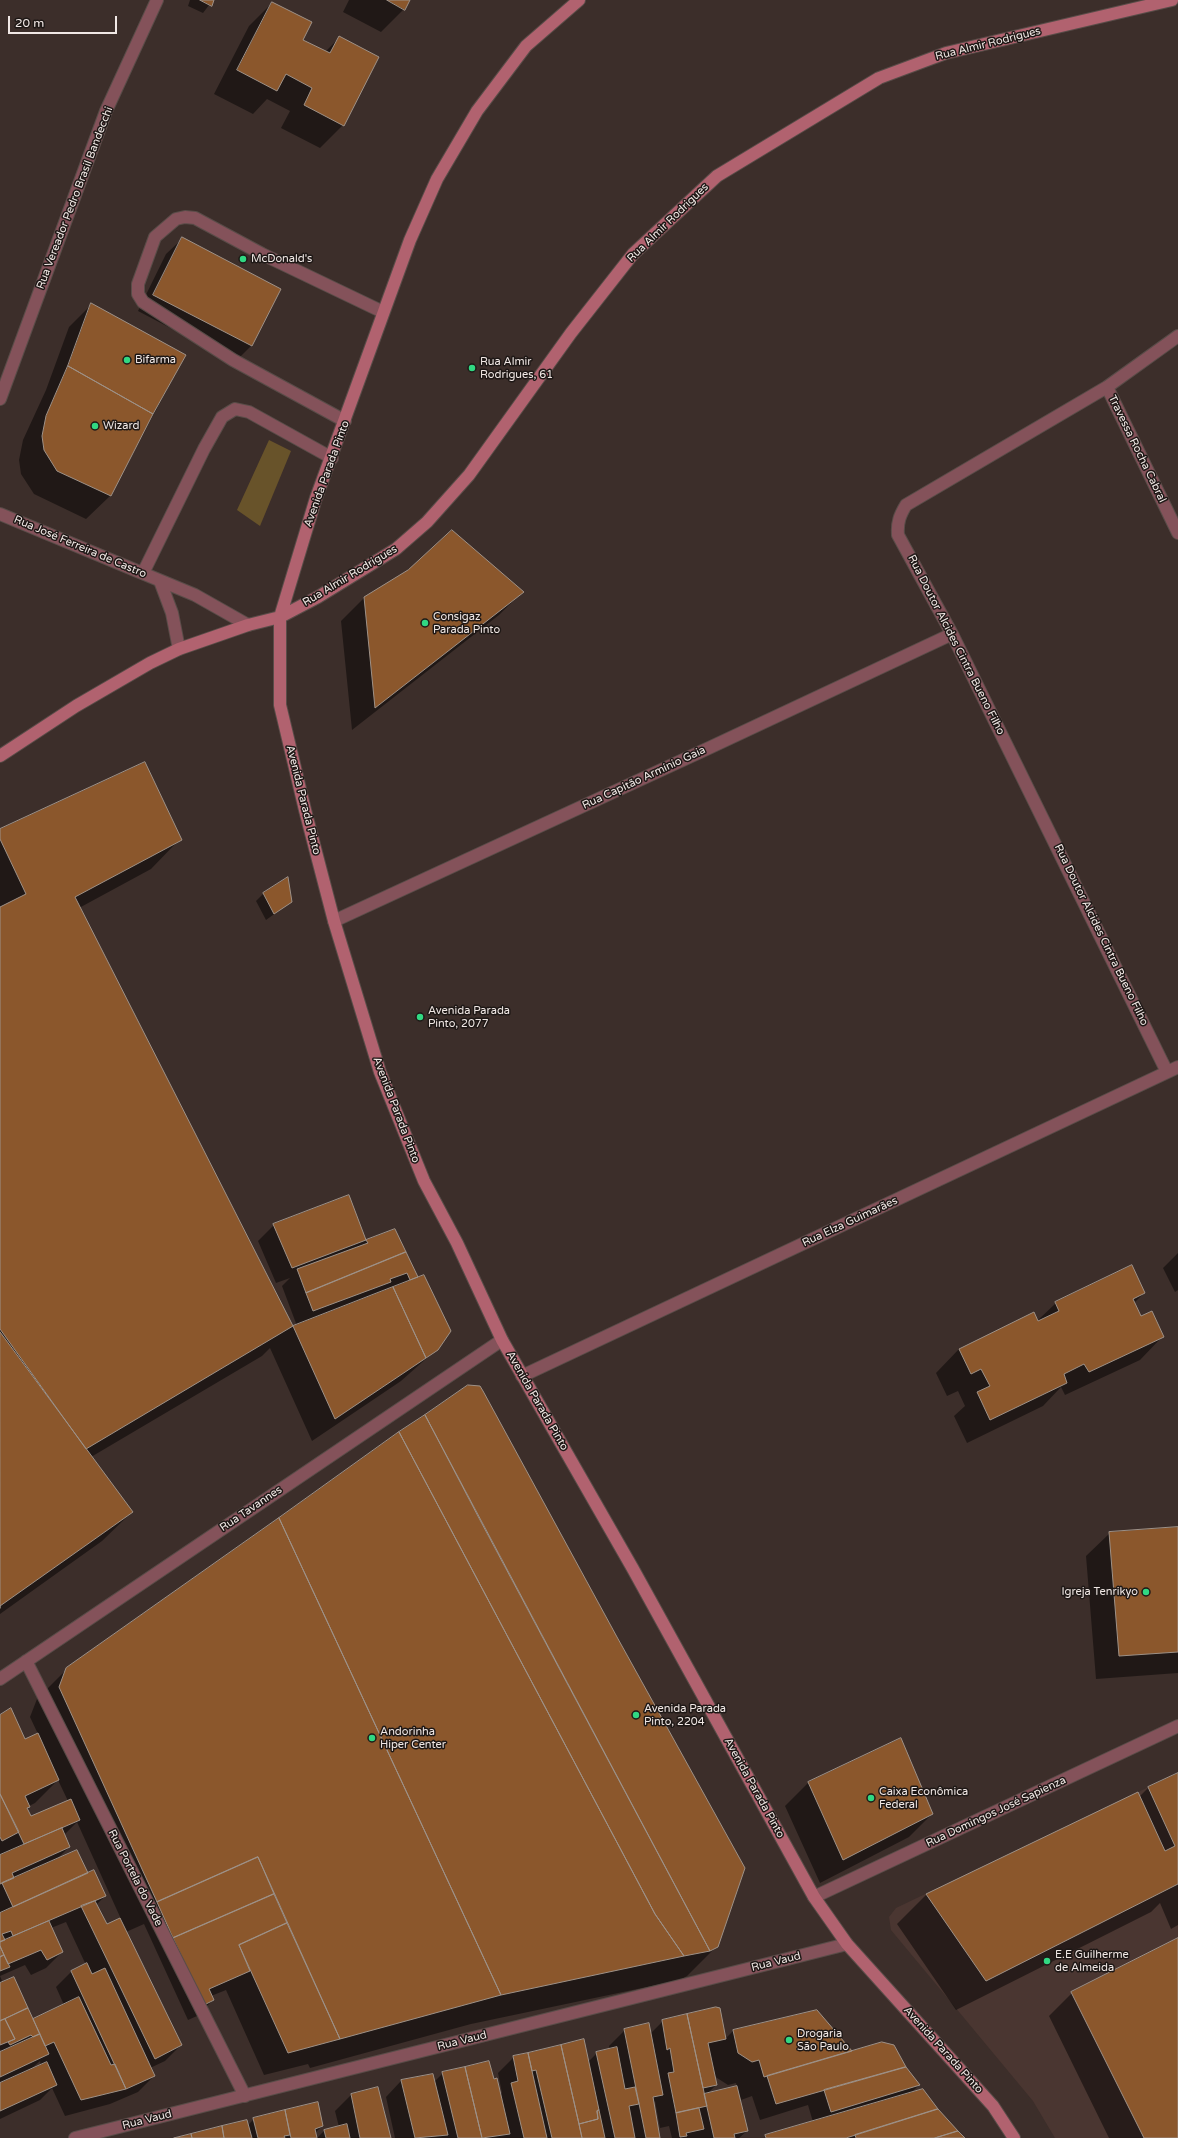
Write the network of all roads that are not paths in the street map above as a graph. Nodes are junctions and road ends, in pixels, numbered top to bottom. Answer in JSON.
{"nodes":[{"id":1,"x":157,"y":0,"type":"edge"},
{"id":2,"x":579,"y":0,"type":"edge"},
{"id":3,"x":1172,"y":0,"type":"edge"},
{"id":4,"x":383,"y":312,"type":"junction"},
{"id":5,"x":1178,"y":336,"type":"edge"},
{"id":6,"x":1107,"y":387,"type":"junction"},
{"id":7,"x":0,"y":399,"type":"edge"},
{"id":8,"x":345,"y":421,"type":"junction"},
{"id":9,"x":332,"y":458,"type":"junction"},
{"id":10,"x":0,"y":514,"type":"edge"},
{"id":11,"x":1178,"y":533,"type":"edge"},
{"id":12,"x":143,"y":573,"type":"junction"},
{"id":13,"x":160,"y":581,"type":"junction"},
{"id":14,"x":280,"y":617,"type":"junction"},
{"id":15,"x":248,"y":625,"type":"junction"},
{"id":16,"x":952,"y":634,"type":"junction"},
{"id":17,"x":180,"y":649,"type":"junction"},
{"id":18,"x":0,"y":756,"type":"edge"},
{"id":19,"x":334,"y":921,"type":"junction"},
{"id":20,"x":1173,"y":1070,"type":"edge"},
{"id":21,"x":502,"y":1340,"type":"junction"},
{"id":22,"x":522,"y":1376,"type":"junction"},
{"id":23,"x":26,"y":1660,"type":"junction"},
{"id":24,"x":0,"y":1679,"type":"edge"},
{"id":25,"x":1178,"y":1726,"type":"edge"},
{"id":26,"x":814,"y":1897,"type":"junction"},
{"id":27,"x":848,"y":1944,"type":"junction"},
{"id":28,"x":244,"y":2096,"type":"junction"},
{"id":29,"x":75,"y":2138,"type":"edge"},
{"id":30,"x":1014,"y":2138,"type":"edge"}],
"edges":[{"from":1,"to":7,"type":"street","name":"Rua Vereador Pedro Brasil Bandecchi"},
{"from":2,"to":4,"type":"main road","name":"Avenida Parada Pinto"},
{"from":3,"to":14,"type":"main road","name":"Rua Almir Rodrigues"},
{"from":4,"to":8,"type":"main road","name":"Avenida Parada Pinto"},
{"from":4,"to":8,"type":"street"},
{"from":5,"to":6,"type":"street","name":"Rua Doutor Alcides Cintra Bueno Filho"},
{"from":6,"to":11,"type":"street","name":"Travessa Rocha Cabral"},
{"from":6,"to":16,"type":"street","name":"Rua Doutor Alcides Cintra Bueno Filho"},
{"from":8,"to":9,"type":"main road","name":"Avenida Parada Pinto"},
{"from":9,"to":12,"type":"street"},
{"from":9,"to":14,"type":"main road","name":"Avenida Parada Pinto"},
{"from":10,"to":12,"type":"street","name":"Rua José Ferreira de Castro"},
{"from":12,"to":13,"type":"street","name":"Rua José Ferreira de Castro"},
{"from":13,"to":15,"type":"street","name":"Rua José Ferreira de Castro"},
{"from":13,"to":17,"type":"street","name":"Rua José Ferreira de Castro"},
{"from":14,"to":15,"type":"main road","name":"Rua Almir Rodrigues"},
{"from":14,"to":19,"type":"main road","name":"Avenida Parada Pinto"},
{"from":15,"to":17,"type":"main road","name":"Rua Almir Rodrigues"},
{"from":16,"to":19,"type":"street","name":"Rua Capitão Armínio Gaia"},
{"from":16,"to":20,"type":"street","name":"Rua Doutor Alcides Cintra Bueno Filho"},
{"from":17,"to":18,"type":"main road","name":"Rua Almir Rodrigues"},
{"from":19,"to":21,"type":"main road","name":"Avenida Parada Pinto"},
{"from":20,"to":22,"type":"street","name":"Rua Elza Guimarães"},
{"from":21,"to":22,"type":"main road","name":"Avenida Parada Pinto"},
{"from":21,"to":23,"type":"street","name":"Rua Tavannes"},
{"from":22,"to":26,"type":"main road","name":"Avenida Parada Pinto"},
{"from":23,"to":24,"type":"street","name":"Rua Tavannes"},
{"from":23,"to":28,"type":"street","name":"Rua Portela do Vade"},
{"from":25,"to":26,"type":"street","name":"Rua Domingos José Sapienza"},
{"from":26,"to":27,"type":"main road","name":"Avenida Parada Pinto"},
{"from":27,"to":28,"type":"street","name":"Rua Vaud"},
{"from":27,"to":30,"type":"main road","name":"Avenida Parada Pinto"},
{"from":28,"to":29,"type":"street","name":"Rua Vaud"}]}
